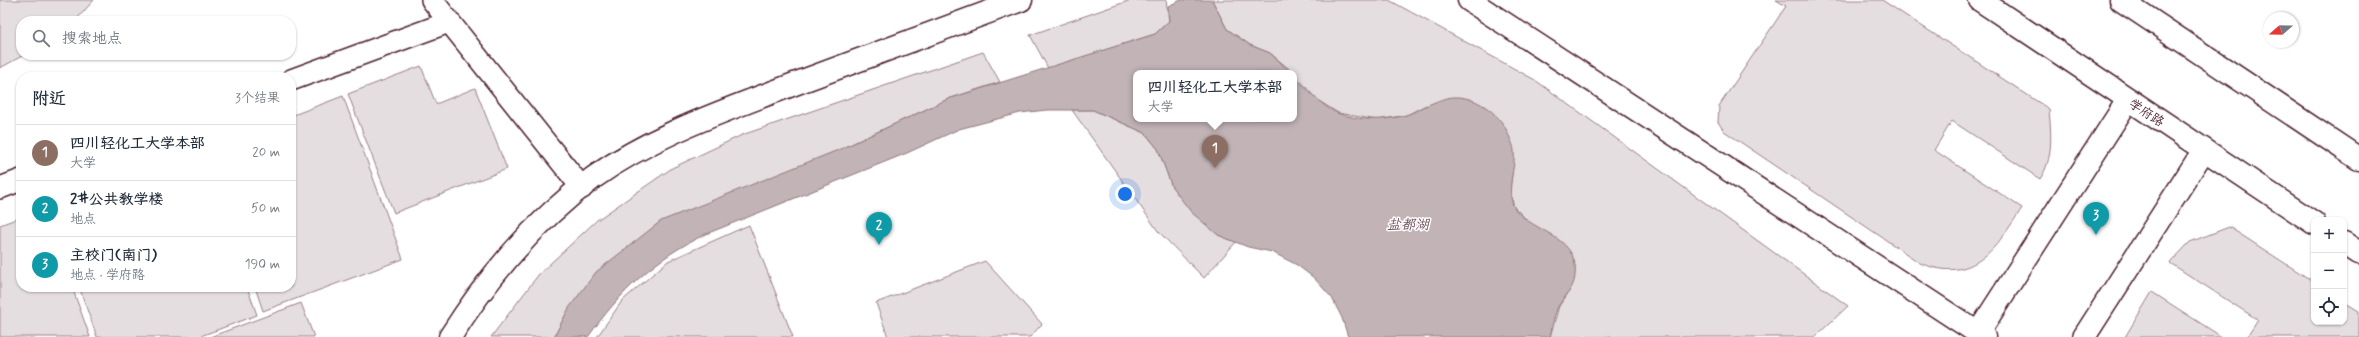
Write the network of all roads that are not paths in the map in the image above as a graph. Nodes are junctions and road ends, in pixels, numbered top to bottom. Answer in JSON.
{"nodes":[{"id":1,"x":432,"y":0,"type":"edge"},
{"id":2,"x":1021,"y":0,"type":"edge"},
{"id":3,"x":1469,"y":0,"type":"edge"},
{"id":4,"x":1980,"y":0,"type":"edge"},
{"id":5,"x":2121,"y":0,"type":"edge"},
{"id":6,"x":449,"y":22,"type":"junction"},
{"id":7,"x":296,"y":78,"type":"edge"},
{"id":8,"x":2128,"y":100,"type":"junction"},
{"id":9,"x":2204,"y":150,"type":"junction"},
{"id":10,"x":2359,"y":159,"type":"edge"},
{"id":11,"x":16,"y":182,"type":"edge"},
{"id":12,"x":0,"y":188,"type":"edge"},
{"id":13,"x":582,"y":188,"type":"junction"},
{"id":14,"x":2311,"y":221,"type":"edge"},
{"id":15,"x":2347,"y":245,"type":"edge"},
{"id":16,"x":2359,"y":253,"type":"edge"},
{"id":17,"x":1981,"y":335,"type":"edge"},
{"id":18,"x":450,"y":337,"type":"edge"},
{"id":19,"x":2084,"y":337,"type":"edge"}],
"edges":[{"from":1,"to":6,"type":"lane"},
{"from":2,"to":13,"type":"street"},
{"from":3,"to":17,"type":"street"},
{"from":4,"to":8,"type":"street","name":"学府路"},
{"from":5,"to":10,"type":"street"},
{"from":6,"to":7,"type":"lane"},
{"from":6,"to":13,"type":"lane"},
{"from":8,"to":9,"type":"street","name":"学府路"},
{"from":8,"to":17,"type":"street"},
{"from":9,"to":14,"type":"street","name":"学府路"},
{"from":9,"to":19,"type":"street"},
{"from":11,"to":12,"type":"lane"},
{"from":13,"to":18,"type":"street"},
{"from":15,"to":16,"type":"street"}]}
